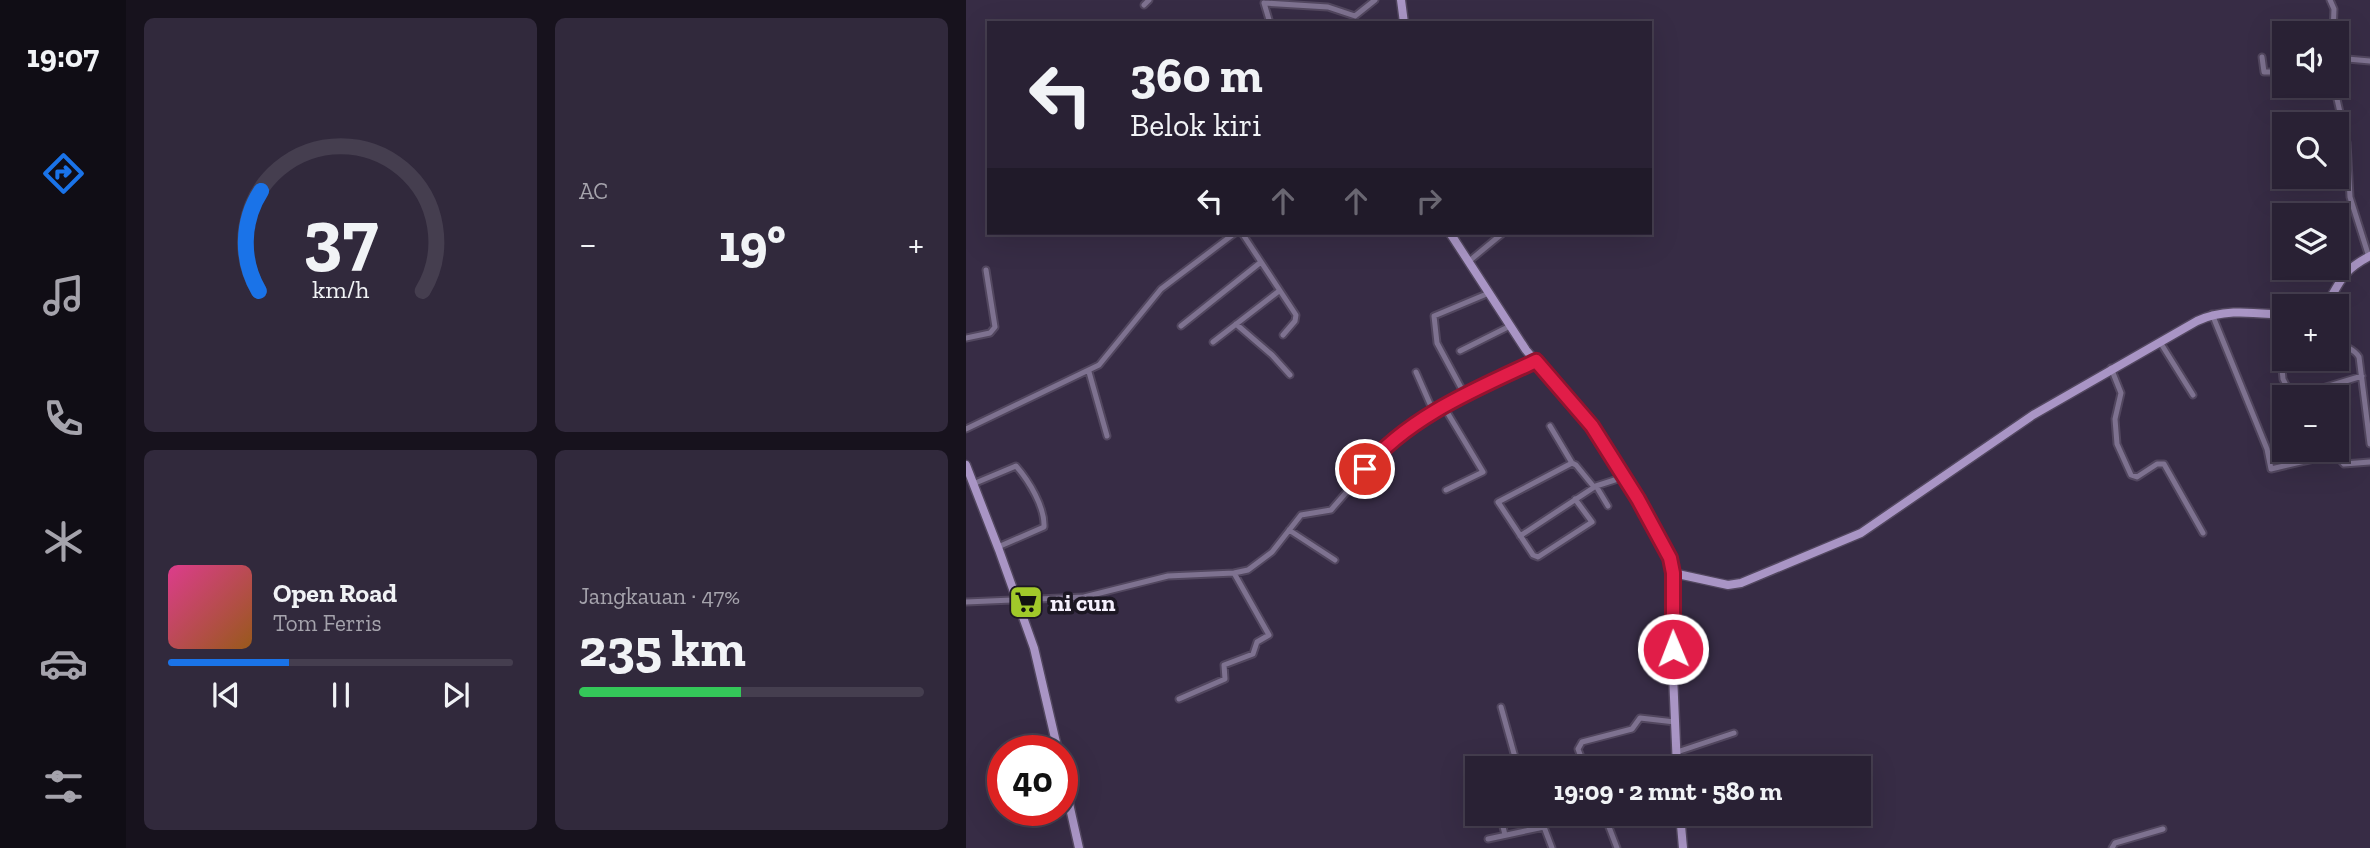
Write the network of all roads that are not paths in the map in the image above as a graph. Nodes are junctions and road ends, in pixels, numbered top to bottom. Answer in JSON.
{"nodes":[{"id":1,"x":1375,"y":0,"type":"edge"},
{"id":2,"x":1401,"y":0,"type":"edge"},
{"id":3,"x":2330,"y":0,"type":"edge"},
{"id":4,"x":1263,"y":1,"type":"edge"},
{"id":5,"x":1269,"y":21,"type":"edge"},
{"id":6,"x":1404,"y":21,"type":"edge"},
{"id":7,"x":2334,"y":21,"type":"edge"},
{"id":8,"x":2262,"y":57,"type":"dead end"},
{"id":9,"x":2349,"y":59,"type":"edge"},
{"id":10,"x":2370,"y":61,"type":"edge"},
{"id":11,"x":2272,"y":72,"type":"edge"},
{"id":12,"x":2337,"y":98,"type":"edge"},
{"id":13,"x":1232,"y":235,"type":"edge"},
{"id":14,"x":1243,"y":235,"type":"edge"},
{"id":15,"x":1451,"y":235,"type":"edge"},
{"id":16,"x":1501,"y":235,"type":"edge"},
{"id":17,"x":2369,"y":257,"type":"edge"},
{"id":18,"x":1261,"y":262,"type":"junction"},
{"id":19,"x":1468,"y":262,"type":"junction"},
{"id":20,"x":986,"y":270,"type":"dead end"},
{"id":21,"x":1279,"y":291,"type":"junction"},
{"id":22,"x":1489,"y":293,"type":"junction"},
{"id":23,"x":2333,"y":294,"type":"edge"},
{"id":24,"x":2212,"y":314,"type":"junction"},
{"id":25,"x":2272,"y":314,"type":"edge"},
{"id":26,"x":1236,"y":324,"type":"junction"},
{"id":27,"x":1181,"y":326,"type":"dead end"},
{"id":28,"x":1510,"y":326,"type":"junction"},
{"id":29,"x":1283,"y":335,"type":"dead end"},
{"id":30,"x":966,"y":338,"type":"edge"},
{"id":31,"x":1213,"y":342,"type":"dead end"},
{"id":32,"x":2160,"y":342,"type":"junction"},
{"id":33,"x":2349,"y":349,"type":"edge"},
{"id":34,"x":1460,"y":351,"type":"dead end"},
{"id":35,"x":1536,"y":361,"type":"junction"},
{"id":36,"x":2111,"y":368,"type":"junction"},
{"id":37,"x":2283,"y":371,"type":"edge"},
{"id":38,"x":1089,"y":372,"type":"junction"},
{"id":39,"x":1416,"y":372,"type":"dead end"},
{"id":40,"x":1290,"y":375,"type":"dead end"},
{"id":41,"x":2362,"y":376,"type":"junction"},
{"id":42,"x":1465,"y":395,"type":"junction"},
{"id":43,"x":2193,"y":395,"type":"dead end"},
{"id":44,"x":1444,"y":407,"type":"junction"},
{"id":45,"x":1434,"y":413,"type":"junction"},
{"id":46,"x":1550,"y":426,"type":"dead end"},
{"id":47,"x":966,"y":429,"type":"edge"},
{"id":48,"x":1107,"y":436,"type":"dead end"},
{"id":49,"x":2370,"y":444,"type":"edge"},
{"id":50,"x":2370,"y":462,"type":"edge"},
{"id":51,"x":1572,"y":463,"type":"junction"},
{"id":52,"x":966,"y":465,"type":"edge"},
{"id":53,"x":1624,"y":477,"type":"junction"},
{"id":54,"x":973,"y":484,"type":"junction"},
{"id":55,"x":1595,"y":487,"type":"junction"},
{"id":56,"x":1446,"y":490,"type":"dead end"},
{"id":57,"x":1575,"y":499,"type":"junction"},
{"id":58,"x":1608,"y":506,"type":"dead end"},
{"id":59,"x":1289,"y":530,"type":"junction"},
{"id":60,"x":2203,"y":533,"type":"dead end"},
{"id":61,"x":1520,"y":536,"type":"junction"},
{"id":62,"x":998,"y":547,"type":"junction"},
{"id":63,"x":1335,"y":560,"type":"dead end"},
{"id":64,"x":1234,"y":573,"type":"junction"},
{"id":65,"x":1673,"y":573,"type":"junction"},
{"id":66,"x":1016,"y":599,"type":"junction"},
{"id":67,"x":966,"y":602,"type":"edge"},
{"id":68,"x":1179,"y":699,"type":"dead end"},
{"id":69,"x":1501,"y":707,"type":"dead end"},
{"id":70,"x":1675,"y":722,"type":"junction"},
{"id":71,"x":1734,"y":733,"type":"dead end"},
{"id":72,"x":1054,"y":735,"type":"edge"},
{"id":73,"x":1676,"y":751,"type":"junction"},
{"id":74,"x":1515,"y":756,"type":"edge"},
{"id":75,"x":1581,"y":756,"type":"edge"},
{"id":76,"x":1676,"y":756,"type":"edge"},
{"id":77,"x":1072,"y":826,"type":"edge"},
{"id":78,"x":1503,"y":826,"type":"edge"},
{"id":79,"x":1609,"y":826,"type":"edge"},
{"id":80,"x":1681,"y":826,"type":"edge"},
{"id":81,"x":1534,"y":827,"type":"joint"},
{"id":82,"x":2163,"y":829,"type":"dead end"},
{"id":83,"x":1505,"y":835,"type":"junction"},
{"id":84,"x":1488,"y":839,"type":"dead end"},
{"id":85,"x":1079,"y":848,"type":"edge"},
{"id":86,"x":1552,"y":848,"type":"edge"},
{"id":87,"x":1617,"y":848,"type":"edge"},
{"id":88,"x":1683,"y":848,"type":"edge"},
{"id":89,"x":2112,"y":848,"type":"edge"}],
"edges":[{"from":1,"to":4,"type":"street"},
{"from":2,"to":6,"type":"street"},
{"from":3,"to":7,"type":"street"},
{"from":4,"to":5,"type":"street"},
{"from":8,"to":11,"type":"street"},
{"from":9,"to":10,"type":"street"},
{"from":12,"to":17,"type":"street"},
{"from":13,"to":38,"type":"street"},
{"from":14,"to":18,"type":"street"},
{"from":15,"to":19,"type":"street"},
{"from":16,"to":19,"type":"street"},
{"from":17,"to":23,"type":"street"},
{"from":18,"to":21,"type":"street"},
{"from":18,"to":27,"type":"street"},
{"from":19,"to":22,"type":"street"},
{"from":20,"to":30,"type":"street"},
{"from":21,"to":26,"type":"street"},
{"from":21,"to":29,"type":"street"},
{"from":22,"to":28,"type":"street"},
{"from":22,"to":42,"type":"street"},
{"from":24,"to":25,"type":"street"},
{"from":24,"to":32,"type":"street"},
{"from":24,"to":50,"type":"street"},
{"from":26,"to":31,"type":"street"},
{"from":26,"to":40,"type":"street"},
{"from":28,"to":34,"type":"street"},
{"from":28,"to":35,"type":"street"},
{"from":32,"to":36,"type":"street"},
{"from":32,"to":43,"type":"street"},
{"from":33,"to":41,"type":"street"},
{"from":35,"to":42,"type":"street"},
{"from":35,"to":53,"type":"street"},
{"from":36,"to":60,"type":"street"},
{"from":36,"to":65,"type":"street"},
{"from":37,"to":41,"type":"street"},
{"from":38,"to":47,"type":"street"},
{"from":38,"to":48,"type":"street"},
{"from":39,"to":45,"type":"street"},
{"from":41,"to":49,"type":"street"},
{"from":42,"to":44,"type":"street"},
{"from":44,"to":45,"type":"street"},
{"from":44,"to":56,"type":"street"},
{"from":45,"to":59,"type":"street"},
{"from":46,"to":51,"type":"street"},
{"from":51,"to":55,"type":"street"},
{"from":51,"to":61,"type":"street"},
{"from":52,"to":54,"type":"street"},
{"from":53,"to":55,"type":"street"},
{"from":53,"to":65,"type":"street"},
{"from":54,"to":62,"type":"street"},
{"from":54,"to":62,"type":"street"},
{"from":55,"to":57,"type":"street"},
{"from":55,"to":58,"type":"street"},
{"from":57,"to":61,"type":"street"},
{"from":57,"to":61,"type":"street"},
{"from":59,"to":63,"type":"street"},
{"from":59,"to":64,"type":"street"},
{"from":62,"to":66,"type":"street"},
{"from":64,"to":66,"type":"street"},
{"from":64,"to":68,"type":"street"},
{"from":65,"to":70,"type":"street"},
{"from":66,"to":67,"type":"street"},
{"from":66,"to":72,"type":"street"},
{"from":69,"to":74,"type":"street"},
{"from":70,"to":73,"type":"street"},
{"from":70,"to":75,"type":"street"},
{"from":71,"to":73,"type":"street"},
{"from":73,"to":76,"type":"street"},
{"from":77,"to":85,"type":"street"},
{"from":78,"to":83,"type":"street"},
{"from":79,"to":87,"type":"street"},
{"from":80,"to":88,"type":"street"},
{"from":81,"to":83,"type":"street"},
{"from":81,"to":86,"type":"street"},
{"from":82,"to":89,"type":"street"},
{"from":83,"to":84,"type":"street"}]}
